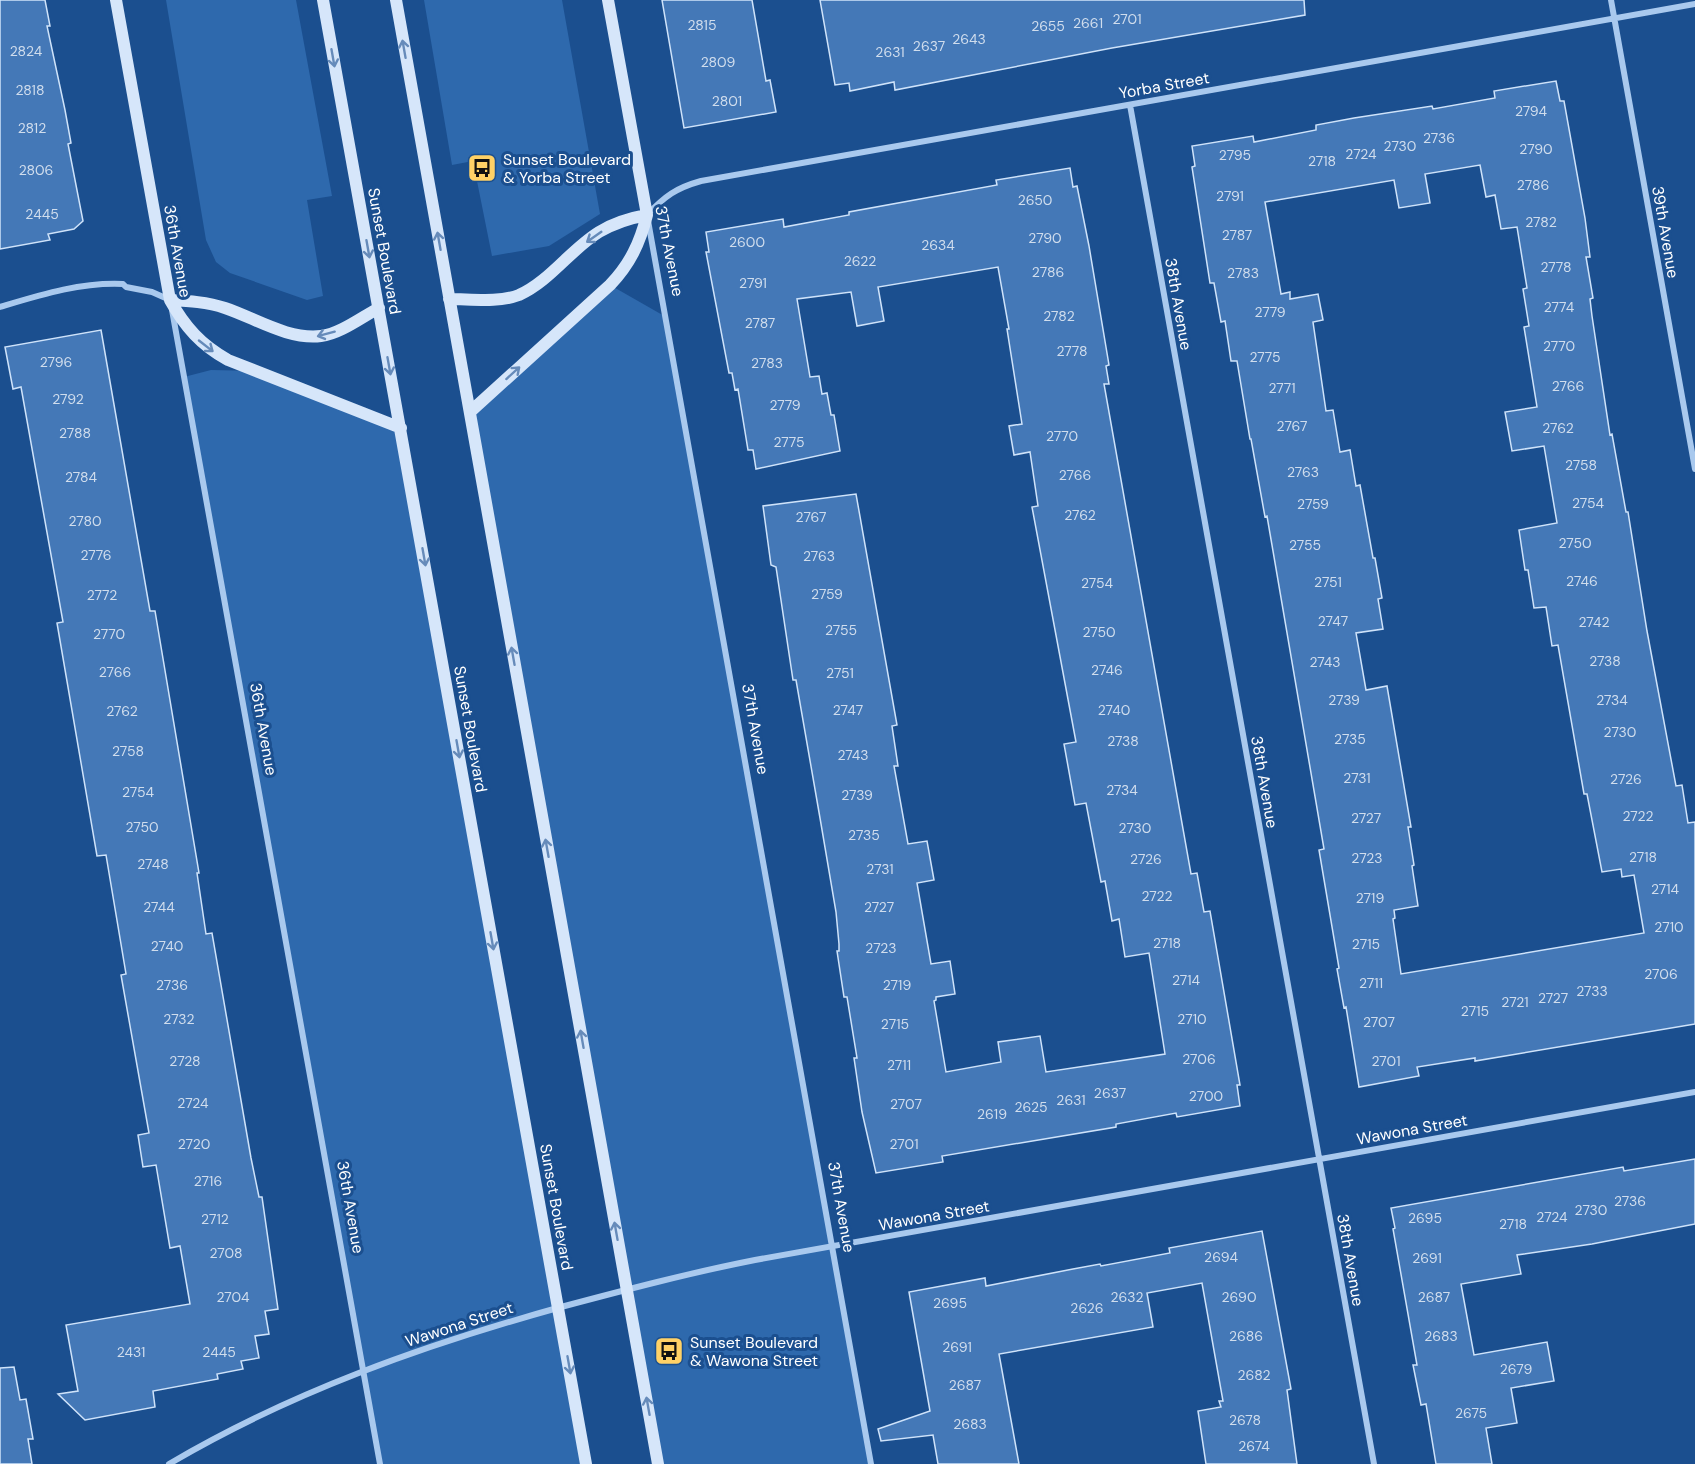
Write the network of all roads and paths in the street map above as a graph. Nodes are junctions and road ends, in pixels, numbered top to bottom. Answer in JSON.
{"nodes":[{"id":1,"x":116,"y":0,"type":"edge"},
{"id":2,"x":323,"y":0,"type":"edge"},
{"id":3,"x":396,"y":0,"type":"edge"},
{"id":4,"x":608,"y":0,"type":"edge"},
{"id":5,"x":1611,"y":0,"type":"edge"},
{"id":6,"x":1695,"y":4,"type":"edge"},
{"id":7,"x":1614,"y":19,"type":"junction"},
{"id":8,"x":1130,"y":105,"type":"junction"},
{"id":9,"x":647,"y":214,"type":"junction"},
{"id":10,"x":449,"y":299,"type":"junction"},
{"id":11,"x":170,"y":300,"type":"junction"},
{"id":12,"x":0,"y":307,"type":"edge"},
{"id":13,"x":379,"y":308,"type":"junction"},
{"id":14,"x":470,"y":412,"type":"junction"},
{"id":15,"x":401,"y":428,"type":"junction"},
{"id":16,"x":1695,"y":469,"type":"edge"},
{"id":17,"x":1695,"y":1092,"type":"edge"},
{"id":18,"x":1319,"y":1160,"type":"junction"},
{"id":19,"x":833,"y":1247,"type":"junction"},
{"id":20,"x":627,"y":1289,"type":"junction"},
{"id":21,"x":558,"y":1308,"type":"junction"},
{"id":22,"x":363,"y":1370,"type":"junction"},
{"id":23,"x":169,"y":1464,"type":"edge"},
{"id":24,"x":380,"y":1464,"type":"edge"},
{"id":25,"x":586,"y":1464,"type":"edge"},
{"id":26,"x":658,"y":1464,"type":"edge"},
{"id":27,"x":871,"y":1464,"type":"edge"},
{"id":28,"x":1374,"y":1464,"type":"edge"}],
"edges":[{"from":1,"to":11,"type":"main road","name":"36th Avenue"},
{"from":2,"to":13,"type":"main road","name":"Sunset Boulevard","one_way":true},
{"from":10,"to":3,"type":"main road","one_way":true},
{"from":4,"to":9,"type":"main road","name":"37th Avenue"},
{"from":5,"to":7,"type":"street","name":"39th Avenue"},
{"from":6,"to":7,"type":"street","name":"Yorba Street"},
{"from":7,"to":8,"type":"street","name":"Yorba Street"},
{"from":7,"to":16,"type":"street","name":"39th Avenue"},
{"from":8,"to":9,"type":"street","name":"Yorba Street"},
{"from":8,"to":18,"type":"street","name":"38th Avenue"},
{"from":9,"to":10,"type":"main road","one_way":true},
{"from":14,"to":9,"type":"main road","one_way":true},
{"from":9,"to":19,"type":"street","name":"37th Avenue"},
{"from":10,"to":14,"type":"main road"},
{"from":11,"to":12,"type":"street"},
{"from":13,"to":11,"type":"main road","one_way":true},
{"from":11,"to":15,"type":"main road","one_way":true},
{"from":11,"to":22,"type":"street","name":"36th Avenue"},
{"from":13,"to":15,"type":"main road","name":"Sunset Boulevard","one_way":true},
{"from":20,"to":14,"type":"main road","one_way":true},
{"from":15,"to":21,"type":"main road","name":"Sunset Boulevard","one_way":true},
{"from":17,"to":18,"type":"street","name":"Wawona Street"},
{"from":18,"to":19,"type":"street","name":"Wawona Street"},
{"from":18,"to":28,"type":"street","name":"38th Avenue"},
{"from":19,"to":20,"type":"street","name":"Wawona Street"},
{"from":19,"to":27,"type":"street","name":"37th Avenue"},
{"from":20,"to":21,"type":"street","name":"Wawona Street"},
{"from":26,"to":20,"type":"main road","one_way":true},
{"from":21,"to":22,"type":"street","name":"Wawona Street"},
{"from":21,"to":25,"type":"main road","name":"Sunset Boulevard","one_way":true},
{"from":22,"to":23,"type":"street","name":"Wawona Street"},
{"from":22,"to":24,"type":"street","name":"36th Avenue"}]}
